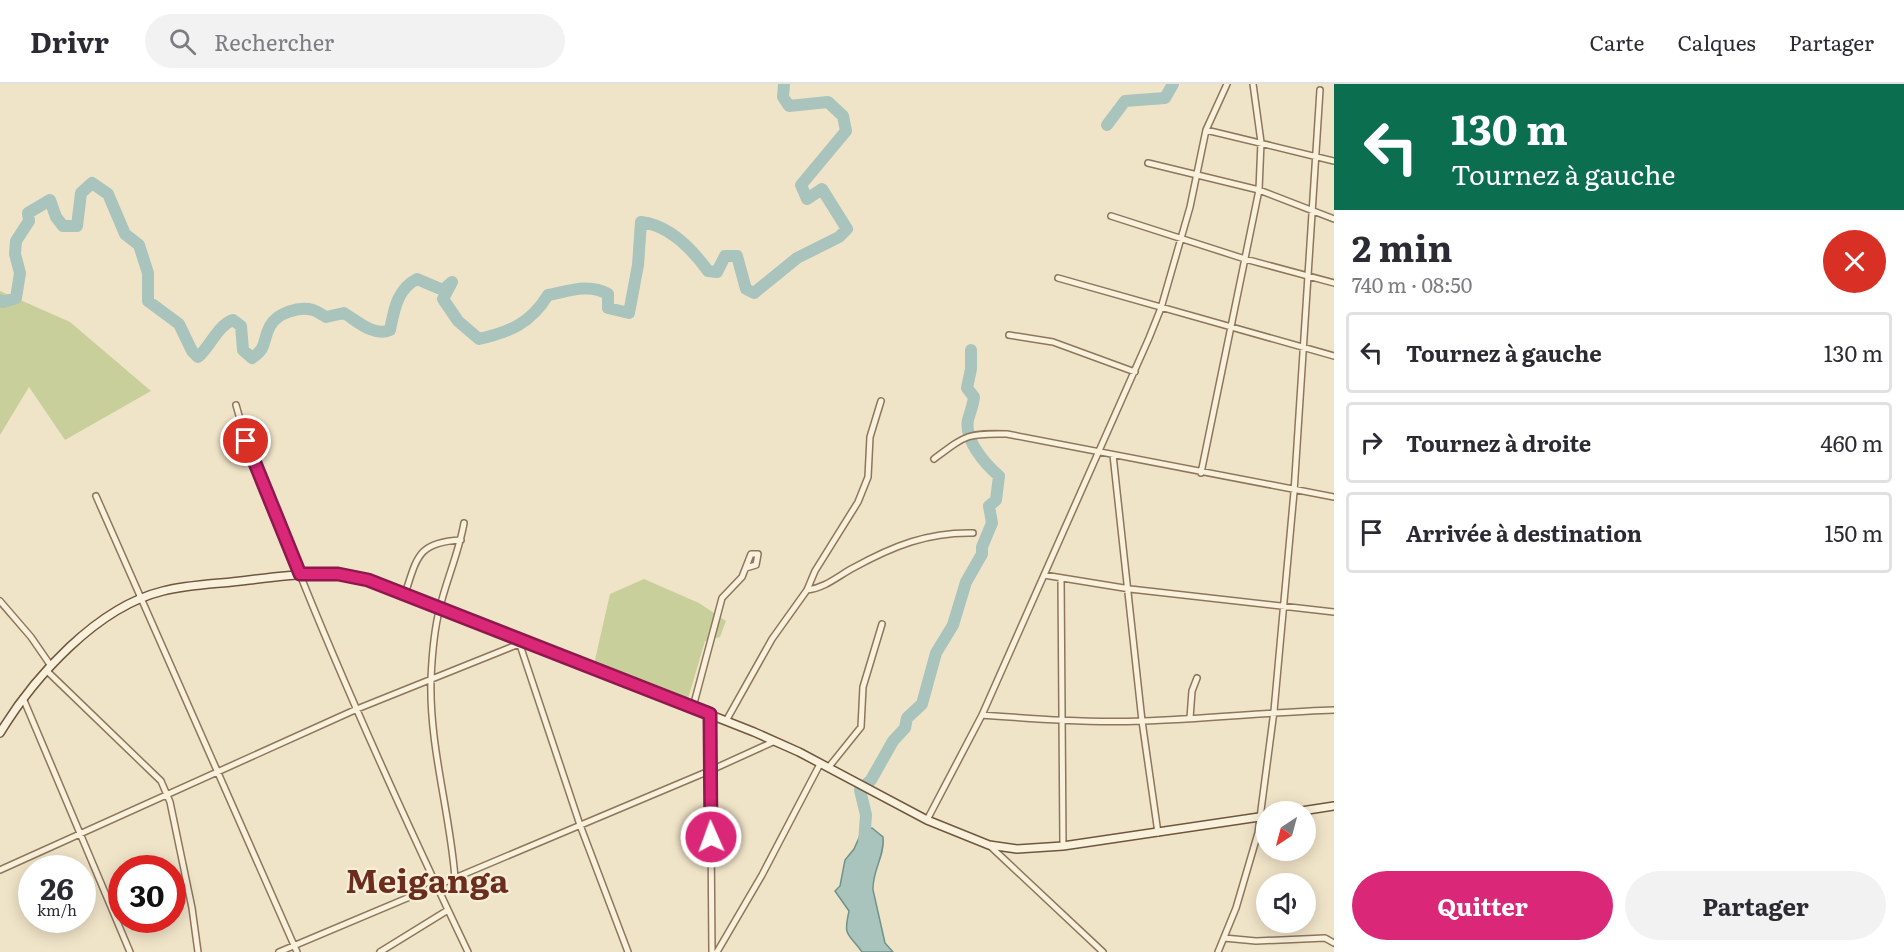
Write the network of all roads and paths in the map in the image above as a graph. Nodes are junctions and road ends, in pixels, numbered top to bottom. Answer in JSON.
{"nodes":[{"id":1,"x":1227,"y":84,"type":"edge"},
{"id":2,"x":1253,"y":84,"type":"edge"},
{"id":3,"x":1320,"y":90,"type":"dead end"},
{"id":4,"x":1206,"y":130,"type":"junction"},
{"id":5,"x":1262,"y":142,"type":"junction"},
{"id":6,"x":1317,"y":156,"type":"junction"},
{"id":7,"x":1334,"y":160,"type":"edge"},
{"id":8,"x":1148,"y":163,"type":"dead end"},
{"id":9,"x":1198,"y":174,"type":"junction"},
{"id":10,"x":1259,"y":190,"type":"junction"},
{"id":11,"x":1311,"y":210,"type":"junction"},
{"id":12,"x":1111,"y":216,"type":"dead end"},
{"id":13,"x":1334,"y":219,"type":"edge"},
{"id":14,"x":1181,"y":240,"type":"junction"},
{"id":15,"x":1245,"y":259,"type":"junction"},
{"id":16,"x":1310,"y":277,"type":"junction"},
{"id":17,"x":1058,"y":278,"type":"dead end"},
{"id":18,"x":1334,"y":283,"type":"edge"},
{"id":19,"x":1161,"y":308,"type":"junction"},
{"id":20,"x":1230,"y":326,"type":"junction"},
{"id":21,"x":1009,"y":335,"type":"dead end"},
{"id":22,"x":1303,"y":346,"type":"junction"},
{"id":23,"x":1334,"y":356,"type":"edge"},
{"id":24,"x":1135,"y":372,"type":"junction"},
{"id":25,"x":881,"y":400,"type":"dead end"},
{"id":26,"x":236,"y":405,"type":"dead end"},
{"id":27,"x":1098,"y":452,"type":"junction"},
{"id":28,"x":1113,"y":455,"type":"junction"},
{"id":29,"x":934,"y":459,"type":"dead end"},
{"id":30,"x":1200,"y":473,"type":"junction"},
{"id":31,"x":1294,"y":492,"type":"junction"},
{"id":32,"x":96,"y":496,"type":"dead end"},
{"id":33,"x":1334,"y":497,"type":"edge"},
{"id":34,"x":464,"y":523,"type":"dead end"},
{"id":35,"x":973,"y":533,"type":"dead end"},
{"id":36,"x":461,"y":540,"type":"junction"},
{"id":37,"x":746,"y":568,"type":"dead end"},
{"id":38,"x":300,"y":574,"type":"junction"},
{"id":39,"x":1044,"y":575,"type":"junction"},
{"id":40,"x":1061,"y":578,"type":"junction"},
{"id":41,"x":1130,"y":589,"type":"junction"},
{"id":42,"x":807,"y":590,"type":"junction"},
{"id":43,"x":405,"y":594,"type":"junction"},
{"id":44,"x":142,"y":597,"type":"junction"},
{"id":45,"x":0,"y":601,"type":"edge"},
{"id":46,"x":1282,"y":605,"type":"junction"},
{"id":47,"x":440,"y":608,"type":"junction"},
{"id":48,"x":1334,"y":612,"type":"edge"},
{"id":49,"x":882,"y":624,"type":"dead end"},
{"id":50,"x":518,"y":642,"type":"junction"},
{"id":51,"x":49,"y":668,"type":"junction"},
{"id":52,"x":1197,"y":678,"type":"dead end"},
{"id":53,"x":431,"y":681,"type":"junction"},
{"id":54,"x":23,"y":698,"type":"junction"},
{"id":55,"x":693,"y":707,"type":"junction"},
{"id":56,"x":357,"y":709,"type":"junction"},
{"id":57,"x":1334,"y":710,"type":"edge"},
{"id":58,"x":1274,"y":711,"type":"junction"},
{"id":59,"x":710,"y":714,"type":"junction"},
{"id":60,"x":982,"y":715,"type":"junction"},
{"id":61,"x":1190,"y":718,"type":"junction"},
{"id":62,"x":726,"y":721,"type":"junction"},
{"id":63,"x":1064,"y":721,"type":"junction"},
{"id":64,"x":1142,"y":721,"type":"junction"},
{"id":65,"x":0,"y":733,"type":"edge"},
{"id":66,"x":775,"y":741,"type":"junction"},
{"id":67,"x":820,"y":764,"type":"junction"},
{"id":68,"x":828,"y":768,"type":"junction"},
{"id":69,"x":219,"y":771,"type":"junction"},
{"id":70,"x":709,"y":771,"type":"junction"},
{"id":71,"x":168,"y":794,"type":"junction"},
{"id":72,"x":1264,"y":801,"type":"edge"},
{"id":73,"x":1334,"y":806,"type":"edge"},
{"id":74,"x":1316,"y":809,"type":"edge"},
{"id":75,"x":1256,"y":818,"type":"edge"},
{"id":76,"x":927,"y":820,"type":"junction"},
{"id":77,"x":580,"y":825,"type":"junction"},
{"id":78,"x":1158,"y":833,"type":"junction"},
{"id":79,"x":82,"y":835,"type":"junction"},
{"id":80,"x":1256,"y":840,"type":"edge"},
{"id":81,"x":989,"y":845,"type":"junction"},
{"id":82,"x":1063,"y":846,"type":"junction"},
{"id":83,"x":0,"y":870,"type":"edge"},
{"id":84,"x":455,"y":878,"type":"junction"},
{"id":85,"x":436,"y":886,"type":"junction"},
{"id":86,"x":448,"y":910,"type":"junction"},
{"id":87,"x":1224,"y":938,"type":"junction"},
{"id":88,"x":1334,"y":943,"type":"edge"},
{"id":89,"x":295,"y":949,"type":"edge"},
{"id":90,"x":130,"y":952,"type":"edge"},
{"id":91,"x":198,"y":952,"type":"edge"},
{"id":92,"x":279,"y":952,"type":"edge"},
{"id":93,"x":380,"y":952,"type":"edge"},
{"id":94,"x":468,"y":952,"type":"edge"},
{"id":95,"x":628,"y":952,"type":"edge"},
{"id":96,"x":712,"y":952,"type":"edge"},
{"id":97,"x":717,"y":952,"type":"edge"},
{"id":98,"x":1103,"y":952,"type":"edge"},
{"id":99,"x":1218,"y":952,"type":"edge"}],
"edges":[{"from":1,"to":4,"type":"street"},
{"from":2,"to":5,"type":"street"},
{"from":3,"to":6,"type":"street"},
{"from":4,"to":5,"type":"street"},
{"from":4,"to":9,"type":"street"},
{"from":5,"to":6,"type":"street"},
{"from":5,"to":10,"type":"street"},
{"from":6,"to":7,"type":"street"},
{"from":6,"to":11,"type":"street"},
{"from":8,"to":9,"type":"street"},
{"from":9,"to":10,"type":"street"},
{"from":9,"to":14,"type":"street"},
{"from":10,"to":11,"type":"street"},
{"from":10,"to":15,"type":"street"},
{"from":11,"to":13,"type":"street"},
{"from":11,"to":16,"type":"street"},
{"from":12,"to":14,"type":"street"},
{"from":14,"to":15,"type":"street"},
{"from":14,"to":19,"type":"street"},
{"from":15,"to":16,"type":"street"},
{"from":15,"to":20,"type":"street"},
{"from":16,"to":18,"type":"street"},
{"from":16,"to":22,"type":"street"},
{"from":17,"to":19,"type":"street"},
{"from":19,"to":20,"type":"street"},
{"from":19,"to":24,"type":"street"},
{"from":20,"to":22,"type":"street"},
{"from":20,"to":30,"type":"street"},
{"from":21,"to":24,"type":"street"},
{"from":22,"to":23,"type":"street"},
{"from":22,"to":31,"type":"street"},
{"from":24,"to":27,"type":"street"},
{"from":25,"to":42,"type":"street"},
{"from":26,"to":38,"type":"street"},
{"from":27,"to":28,"type":"street"},
{"from":27,"to":29,"type":"street"},
{"from":27,"to":39,"type":"street"},
{"from":28,"to":30,"type":"street"},
{"from":28,"to":41,"type":"street"},
{"from":30,"to":31,"type":"street"},
{"from":31,"to":33,"type":"street"},
{"from":31,"to":46,"type":"street"},
{"from":32,"to":44,"type":"street"},
{"from":34,"to":36,"type":"street"},
{"from":35,"to":42,"type":"street"},
{"from":36,"to":43,"type":"street"},
{"from":36,"to":47,"type":"street"},
{"from":37,"to":55,"type":"street"},
{"from":38,"to":43,"type":"street"},
{"from":38,"to":44,"type":"street"},
{"from":38,"to":56,"type":"street"},
{"from":39,"to":40,"type":"street"},
{"from":39,"to":60,"type":"street"},
{"from":40,"to":41,"type":"street"},
{"from":40,"to":63,"type":"street"},
{"from":41,"to":46,"type":"street"},
{"from":41,"to":64,"type":"street"},
{"from":42,"to":62,"type":"street"},
{"from":43,"to":47,"type":"street"},
{"from":44,"to":51,"type":"street"},
{"from":44,"to":69,"type":"street"},
{"from":45,"to":51,"type":"street"},
{"from":46,"to":48,"type":"street"},
{"from":46,"to":58,"type":"street"},
{"from":47,"to":50,"type":"street"},
{"from":47,"to":53,"type":"street"},
{"from":49,"to":68,"type":"street"},
{"from":50,"to":53,"type":"street"},
{"from":50,"to":55,"type":"street"},
{"from":50,"to":77,"type":"street"},
{"from":51,"to":54,"type":"street"},
{"from":51,"to":71,"type":"street"},
{"from":52,"to":61,"type":"street"},
{"from":53,"to":56,"type":"street"},
{"from":53,"to":84,"type":"street"},
{"from":54,"to":65,"type":"street"},
{"from":54,"to":79,"type":"street"},
{"from":55,"to":59,"type":"street"},
{"from":56,"to":69,"type":"street"},
{"from":56,"to":85,"type":"street"},
{"from":57,"to":58,"type":"street"},
{"from":58,"to":61,"type":"street"},
{"from":58,"to":72,"type":"street"},
{"from":59,"to":62,"type":"street"},
{"from":59,"to":70,"type":"street"},
{"from":60,"to":63,"type":"street"},
{"from":60,"to":76,"type":"street"},
{"from":61,"to":64,"type":"street"},
{"from":62,"to":66,"type":"street"},
{"from":63,"to":64,"type":"street"},
{"from":63,"to":82,"type":"street"},
{"from":64,"to":78,"type":"street"},
{"from":66,"to":67,"type":"street"},
{"from":66,"to":70,"type":"street"},
{"from":67,"to":68,"type":"street"},
{"from":67,"to":97,"type":"street"},
{"from":68,"to":76,"type":"street"},
{"from":69,"to":71,"type":"street"},
{"from":69,"to":89,"type":"street"},
{"from":70,"to":77,"type":"street"},
{"from":70,"to":96,"type":"street"},
{"from":71,"to":79,"type":"street"},
{"from":71,"to":91,"type":"street"},
{"from":73,"to":74,"type":"street"},
{"from":75,"to":78,"type":"street"},
{"from":76,"to":81,"type":"street"},
{"from":77,"to":84,"type":"street"},
{"from":77,"to":95,"type":"street"},
{"from":78,"to":82,"type":"street"},
{"from":79,"to":83,"type":"street"},
{"from":79,"to":90,"type":"street"},
{"from":80,"to":87,"type":"street"},
{"from":81,"to":82,"type":"street"},
{"from":81,"to":98,"type":"street"},
{"from":84,"to":85,"type":"street"},
{"from":85,"to":86,"type":"street"},
{"from":85,"to":89,"type":"street"},
{"from":86,"to":93,"type":"street"},
{"from":86,"to":94,"type":"street"},
{"from":87,"to":88,"type":"street"},
{"from":87,"to":99,"type":"street"},
{"from":89,"to":92,"type":"street"}]}
